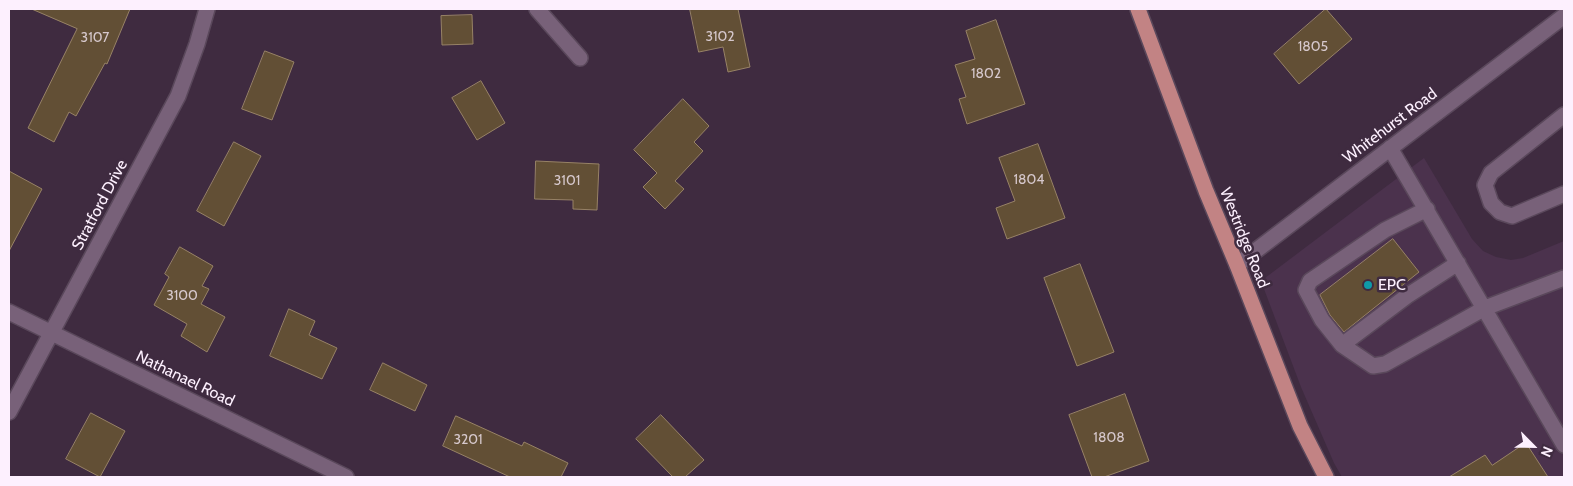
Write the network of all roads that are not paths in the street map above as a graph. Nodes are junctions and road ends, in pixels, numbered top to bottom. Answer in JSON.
{"nodes":[{"id":1,"x":207,"y":9,"type":"edge"},
{"id":2,"x":537,"y":9,"type":"edge"},
{"id":3,"x":1138,"y":9,"type":"edge"},
{"id":4,"x":1564,"y":16,"type":"edge"},
{"id":5,"x":580,"y":58,"type":"dead end"},
{"id":6,"x":1564,"y":115,"type":"edge"},
{"id":7,"x":1390,"y":148,"type":"junction"},
{"id":8,"x":1564,"y":194,"type":"edge"},
{"id":9,"x":1426,"y":209,"type":"junction"},
{"id":10,"x":1458,"y":263,"type":"junction"},
{"id":11,"x":1237,"y":265,"type":"junction"},
{"id":12,"x":1564,"y":278,"type":"edge"},
{"id":13,"x":1484,"y":308,"type":"junction"},
{"id":14,"x":9,"y":312,"type":"edge"},
{"id":15,"x":51,"y":332,"type":"junction"},
{"id":16,"x":1342,"y":345,"type":"junction"},
{"id":17,"x":9,"y":412,"type":"edge"},
{"id":18,"x":1564,"y":445,"type":"edge"},
{"id":19,"x":346,"y":477,"type":"edge"},
{"id":20,"x":1326,"y":477,"type":"edge"}],
"edges":[{"from":1,"to":15,"type":"street","name":"Stratford Drive"},
{"from":2,"to":5,"type":"street"},
{"from":3,"to":11,"type":"main road","name":"Westridge Road"},
{"from":4,"to":7,"type":"street","name":"Whitehurst Road"},
{"from":6,"to":8,"type":"street"},
{"from":7,"to":9,"type":"street"},
{"from":7,"to":11,"type":"street","name":"Whitehurst Road"},
{"from":9,"to":10,"type":"street"},
{"from":9,"to":16,"type":"street"},
{"from":10,"to":13,"type":"street"},
{"from":10,"to":16,"type":"street"},
{"from":11,"to":20,"type":"main road","name":"Westridge Road"},
{"from":12,"to":13,"type":"street"},
{"from":13,"to":16,"type":"street"},
{"from":13,"to":18,"type":"street"},
{"from":14,"to":15,"type":"street","name":"Nathanael Road"},
{"from":15,"to":17,"type":"street","name":"Stratford Drive"},
{"from":15,"to":19,"type":"street","name":"Nathanael Road"}]}
